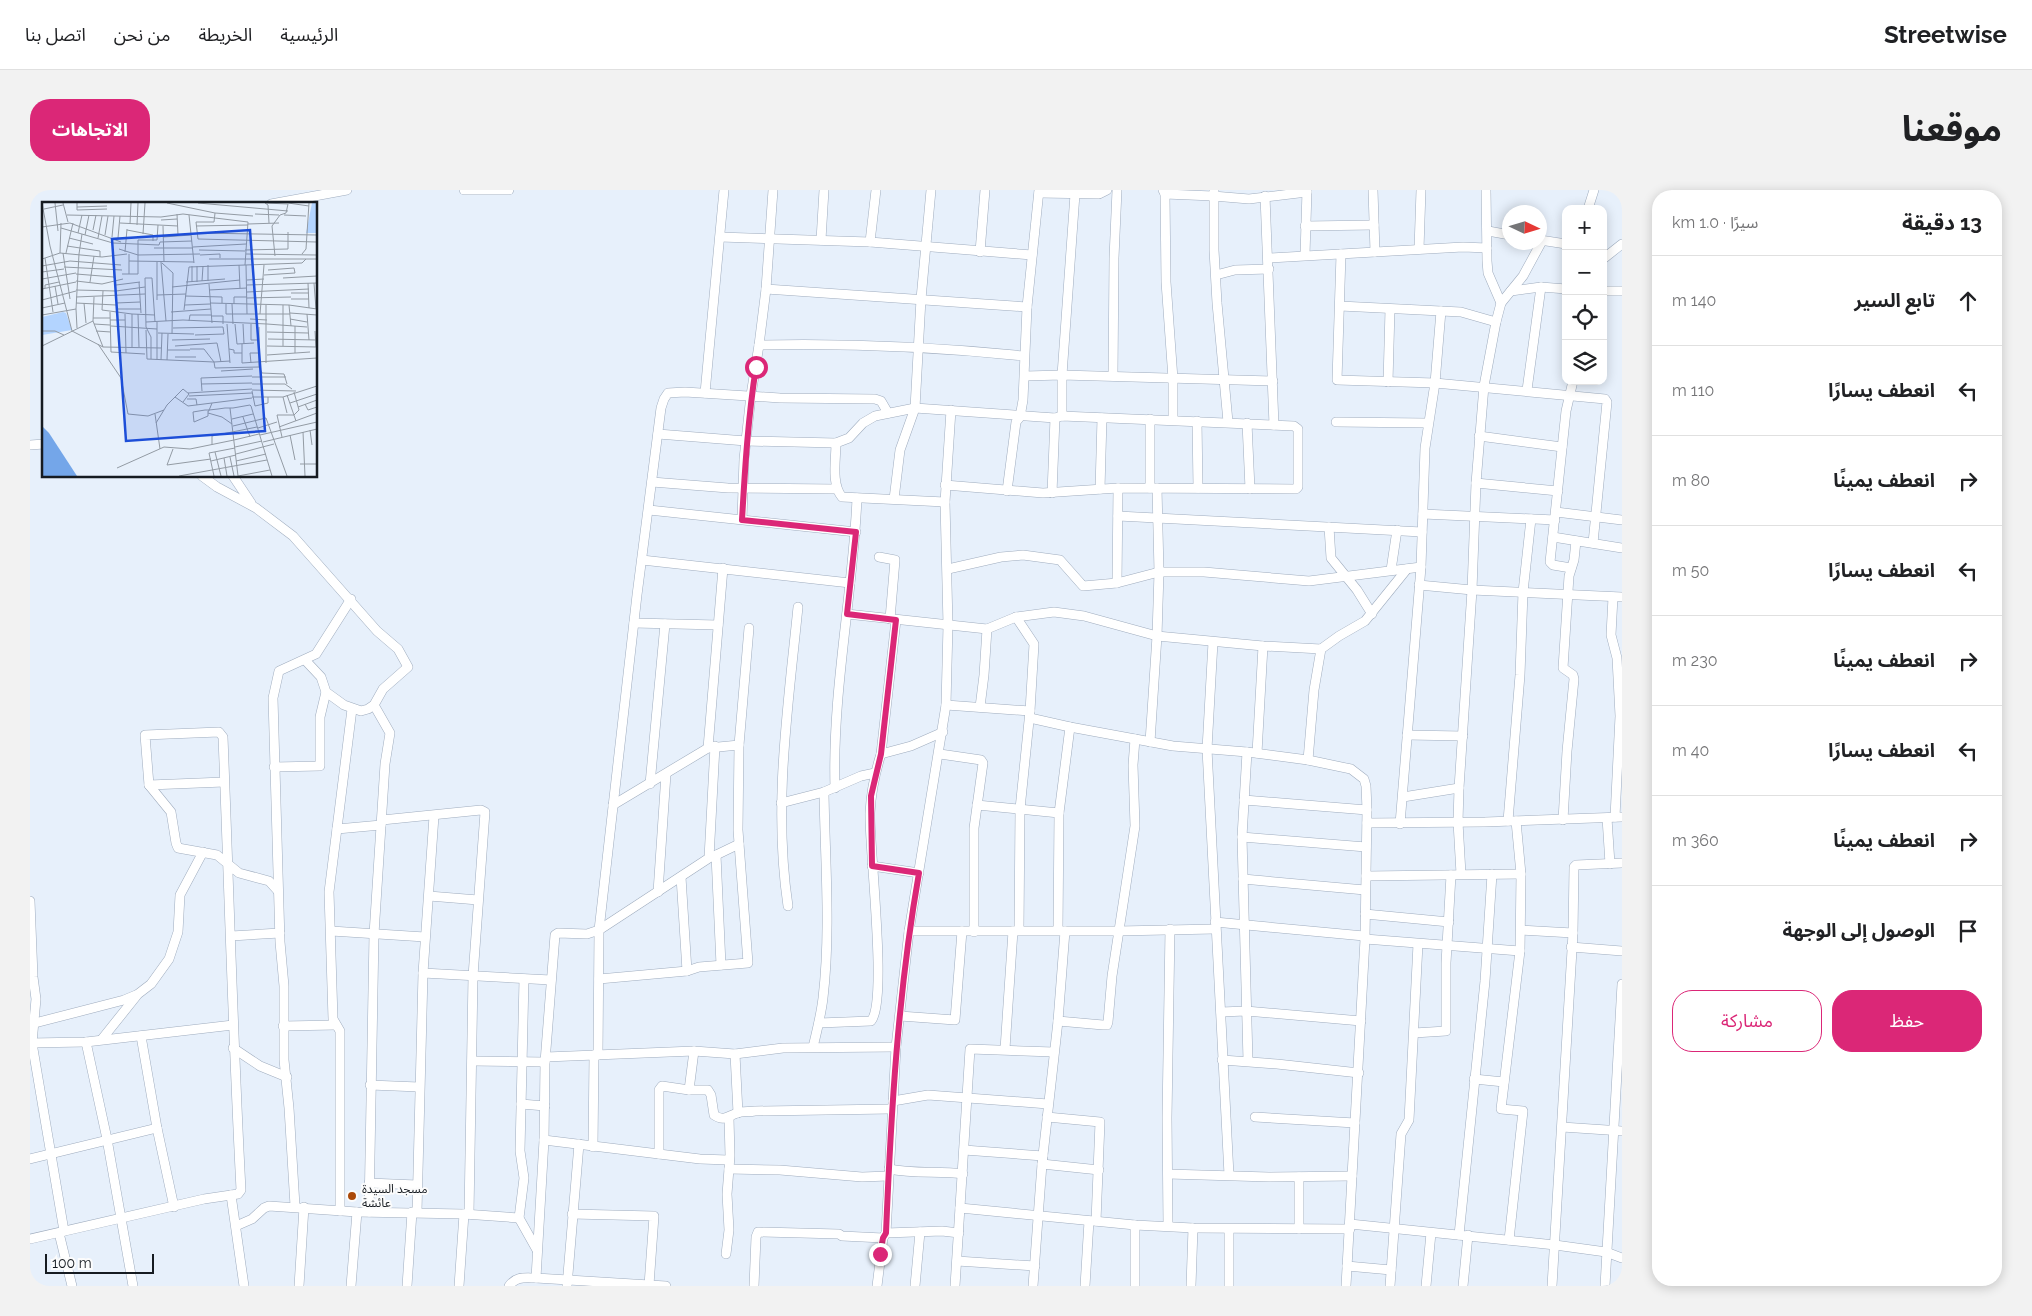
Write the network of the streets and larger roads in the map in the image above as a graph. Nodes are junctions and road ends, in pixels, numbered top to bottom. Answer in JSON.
{"nodes":[{"id":1,"x":347,"y":190,"type":"edge"},
{"id":2,"x":464,"y":190,"type":"edge"},
{"id":3,"x":508,"y":190,"type":"edge"},
{"id":4,"x":724,"y":190,"type":"edge"},
{"id":5,"x":773,"y":190,"type":"edge"},
{"id":6,"x":824,"y":190,"type":"edge"},
{"id":7,"x":876,"y":190,"type":"edge"},
{"id":8,"x":931,"y":190,"type":"edge"},
{"id":9,"x":985,"y":190,"type":"edge"},
{"id":10,"x":1107,"y":190,"type":"edge"},
{"id":11,"x":1117,"y":190,"type":"edge"},
{"id":12,"x":1372,"y":190,"type":"edge"},
{"id":13,"x":1421,"y":190,"type":"edge"},
{"id":14,"x":1486,"y":190,"type":"edge"},
{"id":15,"x":1594,"y":190,"type":"edge"},
{"id":16,"x":1307,"y":191,"type":"edge"},
{"id":17,"x":1039,"y":192,"type":"edge"},
{"id":18,"x":1164,"y":192,"type":"edge"},
{"id":19,"x":1214,"y":193,"type":"edge"},
{"id":20,"x":1075,"y":194,"type":"junction"},
{"id":21,"x":1265,"y":196,"type":"junction"},
{"id":22,"x":282,"y":202,"type":"edge"},
{"id":23,"x":1589,"y":205,"type":"edge"},
{"id":24,"x":1374,"y":225,"type":"junction"},
{"id":25,"x":1305,"y":226,"type":"junction"},
{"id":26,"x":1488,"y":231,"type":"junction"},
{"id":27,"x":1502,"y":234,"type":"edge"},
{"id":28,"x":720,"y":237,"type":"junction"},
{"id":29,"x":770,"y":238,"type":"junction"},
{"id":30,"x":821,"y":240,"type":"junction"},
{"id":31,"x":870,"y":242,"type":"junction"},
{"id":32,"x":1547,"y":242,"type":"edge"},
{"id":33,"x":1562,"y":244,"type":"edge"},
{"id":34,"x":1622,"y":244,"type":"edge"},
{"id":35,"x":925,"y":247,"type":"junction"},
{"id":36,"x":1487,"y":248,"type":"junction"},
{"id":37,"x":1419,"y":249,"type":"junction"},
{"id":38,"x":1537,"y":250,"type":"edge"},
{"id":39,"x":980,"y":252,"type":"junction"},
{"id":40,"x":1375,"y":252,"type":"junction"},
{"id":41,"x":1341,"y":254,"type":"junction"},
{"id":42,"x":1032,"y":255,"type":"junction"},
{"id":43,"x":1305,"y":255,"type":"junction"},
{"id":44,"x":1607,"y":256,"type":"edge"},
{"id":45,"x":1268,"y":258,"type":"junction"},
{"id":46,"x":1269,"y":269,"type":"junction"},
{"id":47,"x":1216,"y":275,"type":"junction"},
{"id":48,"x":1541,"y":287,"type":"junction"},
{"id":49,"x":766,"y":289,"type":"junction"},
{"id":50,"x":1562,"y":289,"type":"edge"},
{"id":51,"x":1511,"y":291,"type":"junction"},
{"id":52,"x":1607,"y":291,"type":"edge"},
{"id":53,"x":1622,"y":292,"type":"edge"},
{"id":54,"x":921,"y":299,"type":"junction"},
{"id":55,"x":1501,"y":303,"type":"junction"},
{"id":56,"x":1340,"y":306,"type":"junction"},
{"id":57,"x":1027,"y":307,"type":"junction"},
{"id":58,"x":1390,"y":308,"type":"junction"},
{"id":59,"x":1441,"y":311,"type":"junction"},
{"id":60,"x":1496,"y":322,"type":"junction"},
{"id":61,"x":760,"y":345,"type":"junction"},
{"id":62,"x":919,"y":348,"type":"junction"},
{"id":63,"x":1024,"y":356,"type":"junction"},
{"id":64,"x":1062,"y":375,"type":"junction"},
{"id":65,"x":1025,"y":376,"type":"junction"},
{"id":66,"x":1113,"y":376,"type":"junction"},
{"id":67,"x":1173,"y":379,"type":"junction"},
{"id":68,"x":1225,"y":380,"type":"junction"},
{"id":69,"x":1273,"y":381,"type":"junction"},
{"id":70,"x":1388,"y":382,"type":"junction"},
{"id":71,"x":1436,"y":383,"type":"junction"},
{"id":72,"x":1572,"y":385,"type":"edge"},
{"id":73,"x":1484,"y":386,"type":"junction"},
{"id":74,"x":1527,"y":390,"type":"junction"},
{"id":75,"x":704,"y":393,"type":"junction"},
{"id":76,"x":751,"y":395,"type":"junction"},
{"id":77,"x":1569,"y":396,"type":"junction"},
{"id":78,"x":915,"y":408,"type":"junction"},
{"id":79,"x":951,"y":410,"type":"junction"},
{"id":80,"x":888,"y":412,"type":"junction"},
{"id":81,"x":1020,"y":417,"type":"junction"},
{"id":82,"x":1058,"y":417,"type":"junction"},
{"id":83,"x":1102,"y":418,"type":"junction"},
{"id":84,"x":1150,"y":419,"type":"junction"},
{"id":85,"x":1173,"y":420,"type":"junction"},
{"id":86,"x":1197,"y":421,"type":"junction"},
{"id":87,"x":1228,"y":422,"type":"junction"},
{"id":88,"x":1336,"y":422,"type":"dead end"},
{"id":89,"x":1247,"y":423,"type":"junction"},
{"id":90,"x":1427,"y":423,"type":"junction"},
{"id":91,"x":1274,"y":424,"type":"junction"},
{"id":92,"x":658,"y":434,"type":"junction"},
{"id":93,"x":1479,"y":436,"type":"junction"},
{"id":94,"x":746,"y":441,"type":"junction"},
{"id":95,"x":836,"y":443,"type":"junction"},
{"id":96,"x":1562,"y":447,"type":"junction"},
{"id":97,"x":205,"y":478,"type":"edge"},
{"id":98,"x":234,"y":478,"type":"edge"},
{"id":99,"x":652,"y":482,"type":"junction"},
{"id":100,"x":1476,"y":483,"type":"junction"},
{"id":101,"x":945,"y":485,"type":"junction"},
{"id":102,"x":744,"y":488,"type":"junction"},
{"id":103,"x":1118,"y":488,"type":"junction"},
{"id":104,"x":1153,"y":488,"type":"junction"},
{"id":105,"x":1198,"y":488,"type":"junction"},
{"id":106,"x":838,"y":489,"type":"junction"},
{"id":107,"x":1100,"y":489,"type":"junction"},
{"id":108,"x":1250,"y":489,"type":"junction"},
{"id":109,"x":1008,"y":491,"type":"junction"},
{"id":110,"x":1558,"y":491,"type":"junction"},
{"id":111,"x":1052,"y":493,"type":"junction"},
{"id":112,"x":857,"y":498,"type":"junction"},
{"id":113,"x":894,"y":499,"type":"junction"},
{"id":114,"x":945,"y":502,"type":"junction"},
{"id":115,"x":256,"y":508,"type":"junction"},
{"id":116,"x":649,"y":510,"type":"junction"},
{"id":117,"x":1423,"y":514,"type":"junction"},
{"id":118,"x":1118,"y":516,"type":"junction"},
{"id":119,"x":1555,"y":516,"type":"junction"},
{"id":120,"x":1156,"y":517,"type":"junction"},
{"id":121,"x":1476,"y":517,"type":"junction"},
{"id":122,"x":1596,"y":517,"type":"junction"},
{"id":123,"x":1531,"y":519,"type":"junction"},
{"id":124,"x":742,"y":520,"type":"junction"},
{"id":125,"x":1622,"y":520,"type":"edge"},
{"id":126,"x":1329,"y":527,"type":"junction"},
{"id":127,"x":1397,"y":530,"type":"junction"},
{"id":128,"x":856,"y":532,"type":"junction"},
{"id":129,"x":1422,"y":532,"type":"junction"},
{"id":130,"x":1553,"y":537,"type":"junction"},
{"id":131,"x":1576,"y":541,"type":"junction"},
{"id":132,"x":1593,"y":543,"type":"junction"},
{"id":133,"x":1622,"y":548,"type":"edge"},
{"id":134,"x":880,"y":557,"type":"dead end"},
{"id":135,"x":642,"y":560,"type":"junction"},
{"id":136,"x":1420,"y":567,"type":"junction"},
{"id":137,"x":723,"y":568,"type":"junction"},
{"id":138,"x":1571,"y":568,"type":"junction"},
{"id":139,"x":948,"y":569,"type":"junction"},
{"id":140,"x":1407,"y":569,"type":"junction"},
{"id":141,"x":1391,"y":570,"type":"junction"},
{"id":142,"x":1159,"y":572,"type":"junction"},
{"id":143,"x":1346,"y":576,"type":"junction"},
{"id":144,"x":850,"y":583,"type":"junction"},
{"id":145,"x":1117,"y":583,"type":"junction"},
{"id":146,"x":1419,"y":585,"type":"junction"},
{"id":147,"x":1472,"y":590,"type":"junction"},
{"id":148,"x":1523,"y":592,"type":"junction"},
{"id":149,"x":1568,"y":595,"type":"junction"},
{"id":150,"x":1617,"y":597,"type":"edge"},
{"id":151,"x":351,"y":599,"type":"junction"},
{"id":152,"x":798,"y":607,"type":"dead end"},
{"id":153,"x":847,"y":614,"type":"junction"},
{"id":154,"x":1372,"y":614,"type":"junction"},
{"id":155,"x":1016,"y":617,"type":"junction"},
{"id":156,"x":893,"y":619,"type":"junction"},
{"id":157,"x":634,"y":623,"type":"junction"},
{"id":158,"x":665,"y":624,"type":"junction"},
{"id":159,"x":948,"y":625,"type":"junction"},
{"id":160,"x":718,"y":626,"type":"junction"},
{"id":161,"x":749,"y":628,"type":"dead end"},
{"id":162,"x":987,"y":629,"type":"junction"},
{"id":163,"x":1157,"y":636,"type":"junction"},
{"id":164,"x":1213,"y":642,"type":"junction"},
{"id":165,"x":1263,"y":646,"type":"junction"},
{"id":166,"x":1321,"y":649,"type":"junction"},
{"id":167,"x":1618,"y":649,"type":"edge"},
{"id":168,"x":305,"y":660,"type":"junction"},
{"id":169,"x":326,"y":692,"type":"junction"},
{"id":170,"x":374,"y":704,"type":"junction"},
{"id":171,"x":946,"y":705,"type":"junction"},
{"id":172,"x":980,"y":707,"type":"junction"},
{"id":173,"x":352,"y":709,"type":"junction"},
{"id":174,"x":1030,"y":714,"type":"junction"},
{"id":175,"x":1621,"y":716,"type":"edge"},
{"id":176,"x":1070,"y":727,"type":"junction"},
{"id":177,"x":943,"y":732,"type":"junction"},
{"id":178,"x":1407,"y":735,"type":"junction"},
{"id":179,"x":1463,"y":736,"type":"junction"},
{"id":180,"x":1135,"y":739,"type":"junction"},
{"id":181,"x":1150,"y":742,"type":"junction"},
{"id":182,"x":739,"y":745,"type":"junction"},
{"id":183,"x":711,"y":747,"type":"junction"},
{"id":184,"x":1207,"y":750,"type":"junction"},
{"id":185,"x":1247,"y":752,"type":"junction"},
{"id":186,"x":1257,"y":753,"type":"junction"},
{"id":187,"x":881,"y":754,"type":"junction"},
{"id":188,"x":940,"y":754,"type":"junction"},
{"id":189,"x":1308,"y":760,"type":"junction"},
{"id":190,"x":274,"y":767,"type":"junction"},
{"id":191,"x":875,"y":773,"type":"junction"},
{"id":192,"x":666,"y":774,"type":"junction"},
{"id":193,"x":224,"y":782,"type":"junction"},
{"id":194,"x":650,"y":784,"type":"junction"},
{"id":195,"x":149,"y":785,"type":"junction"},
{"id":196,"x":835,"y":788,"type":"junction"},
{"id":197,"x":1459,"y":788,"type":"junction"},
{"id":198,"x":824,"y":792,"type":"junction"},
{"id":199,"x":1403,"y":797,"type":"junction"},
{"id":200,"x":1244,"y":800,"type":"junction"},
{"id":201,"x":781,"y":803,"type":"junction"},
{"id":202,"x":613,"y":805,"type":"junction"},
{"id":203,"x":977,"y":805,"type":"junction"},
{"id":204,"x":1020,"y":809,"type":"junction"},
{"id":205,"x":1367,"y":810,"type":"junction"},
{"id":206,"x":1059,"y":813,"type":"junction"},
{"id":207,"x":434,"y":816,"type":"junction"},
{"id":208,"x":1615,"y":817,"type":"edge"},
{"id":209,"x":1563,"y":820,"type":"junction"},
{"id":210,"x":1512,"y":821,"type":"junction"},
{"id":211,"x":381,"y":822,"type":"junction"},
{"id":212,"x":1458,"y":822,"type":"junction"},
{"id":213,"x":1367,"y":823,"type":"junction"},
{"id":214,"x":1400,"y":824,"type":"junction"},
{"id":215,"x":337,"y":829,"type":"junction"},
{"id":216,"x":1242,"y":838,"type":"junction"},
{"id":217,"x":739,"y":844,"type":"junction"},
{"id":218,"x":1366,"y":847,"type":"junction"},
{"id":219,"x":203,"y":852,"type":"junction"},
{"id":220,"x":713,"y":856,"type":"junction"},
{"id":221,"x":228,"y":863,"type":"junction"},
{"id":222,"x":1610,"y":864,"type":"junction"},
{"id":223,"x":1622,"y":864,"type":"edge"},
{"id":224,"x":872,"y":866,"type":"junction"},
{"id":225,"x":919,"y":873,"type":"junction"},
{"id":226,"x":1461,"y":874,"type":"junction"},
{"id":227,"x":1492,"y":874,"type":"junction"},
{"id":228,"x":1521,"y":874,"type":"junction"},
{"id":229,"x":1451,"y":875,"type":"junction"},
{"id":230,"x":1366,"y":876,"type":"junction"},
{"id":231,"x":681,"y":877,"type":"junction"},
{"id":232,"x":1243,"y":879,"type":"junction"},
{"id":233,"x":1365,"y":890,"type":"junction"},
{"id":234,"x":278,"y":891,"type":"junction"},
{"id":235,"x":658,"y":892,"type":"junction"},
{"id":236,"x":429,"y":896,"type":"junction"},
{"id":237,"x":478,"y":900,"type":"junction"},
{"id":238,"x":30,"y":901,"type":"edge"},
{"id":239,"x":788,"y":906,"type":"dead end"},
{"id":240,"x":1365,"y":914,"type":"junction"},
{"id":241,"x":1449,"y":922,"type":"junction"},
{"id":242,"x":1245,"y":924,"type":"junction"},
{"id":243,"x":1215,"y":925,"type":"junction"},
{"id":244,"x":1170,"y":929,"type":"junction"},
{"id":245,"x":599,"y":930,"type":"junction"},
{"id":246,"x":1062,"y":930,"type":"junction"},
{"id":247,"x":1521,"y":930,"type":"junction"},
{"id":248,"x":331,"y":931,"type":"junction"},
{"id":249,"x":909,"y":931,"type":"junction"},
{"id":250,"x":1016,"y":931,"type":"junction"},
{"id":251,"x":1118,"y":931,"type":"junction"},
{"id":252,"x":962,"y":932,"type":"junction"},
{"id":253,"x":974,"y":932,"type":"junction"},
{"id":254,"x":280,"y":933,"type":"junction"},
{"id":255,"x":1573,"y":933,"type":"junction"},
{"id":256,"x":374,"y":934,"type":"junction"},
{"id":257,"x":231,"y":936,"type":"junction"},
{"id":258,"x":425,"y":937,"type":"junction"},
{"id":259,"x":1364,"y":938,"type":"junction"},
{"id":260,"x":1418,"y":944,"type":"junction"},
{"id":261,"x":1447,"y":946,"type":"junction"},
{"id":262,"x":1571,"y":947,"type":"junction"},
{"id":263,"x":1488,"y":948,"type":"junction"},
{"id":264,"x":1520,"y":951,"type":"junction"},
{"id":265,"x":1622,"y":951,"type":"edge"},
{"id":266,"x":721,"y":965,"type":"junction"},
{"id":267,"x":687,"y":971,"type":"junction"},
{"id":268,"x":422,"y":973,"type":"junction"},
{"id":269,"x":473,"y":976,"type":"junction"},
{"id":270,"x":524,"y":979,"type":"junction"},
{"id":271,"x":599,"y":979,"type":"junction"},
{"id":272,"x":551,"y":980,"type":"junction"},
{"id":273,"x":1622,"y":984,"type":"edge"},
{"id":274,"x":138,"y":994,"type":"junction"},
{"id":275,"x":1246,"y":1011,"type":"junction"},
{"id":276,"x":1221,"y":1012,"type":"junction"},
{"id":277,"x":900,"y":1016,"type":"junction"},
{"id":278,"x":1058,"y":1021,"type":"junction"},
{"id":279,"x":1361,"y":1021,"type":"junction"},
{"id":280,"x":35,"y":1023,"type":"junction"},
{"id":281,"x":819,"y":1023,"type":"junction"},
{"id":282,"x":234,"y":1024,"type":"junction"},
{"id":283,"x":336,"y":1025,"type":"junction"},
{"id":284,"x":283,"y":1026,"type":"junction"},
{"id":285,"x":1414,"y":1033,"type":"junction"},
{"id":286,"x":141,"y":1036,"type":"junction"},
{"id":287,"x":102,"y":1039,"type":"junction"},
{"id":288,"x":86,"y":1042,"type":"junction"},
{"id":289,"x":31,"y":1043,"type":"edge"},
{"id":290,"x":813,"y":1047,"type":"junction"},
{"id":291,"x":896,"y":1047,"type":"junction"},
{"id":292,"x":233,"y":1048,"type":"junction"},
{"id":293,"x":1005,"y":1049,"type":"junction"},
{"id":294,"x":694,"y":1051,"type":"junction"},
{"id":295,"x":1054,"y":1052,"type":"junction"},
{"id":296,"x":735,"y":1054,"type":"junction"},
{"id":297,"x":596,"y":1055,"type":"junction"},
{"id":298,"x":546,"y":1059,"type":"junction"},
{"id":299,"x":1222,"y":1060,"type":"junction"},
{"id":300,"x":472,"y":1061,"type":"junction"},
{"id":301,"x":522,"y":1061,"type":"junction"},
{"id":302,"x":1248,"y":1061,"type":"junction"},
{"id":303,"x":1359,"y":1073,"type":"junction"},
{"id":304,"x":287,"y":1077,"type":"junction"},
{"id":305,"x":1474,"y":1079,"type":"junction"},
{"id":306,"x":1504,"y":1082,"type":"junction"},
{"id":307,"x":370,"y":1085,"type":"junction"},
{"id":308,"x":419,"y":1087,"type":"junction"},
{"id":309,"x":689,"y":1090,"type":"junction"},
{"id":310,"x":967,"y":1097,"type":"junction"},
{"id":311,"x":521,"y":1104,"type":"junction"},
{"id":312,"x":1048,"y":1104,"type":"junction"},
{"id":313,"x":892,"y":1105,"type":"junction"},
{"id":314,"x":545,"y":1106,"type":"junction"},
{"id":315,"x":738,"y":1113,"type":"junction"},
{"id":316,"x":1047,"y":1117,"type":"junction"},
{"id":317,"x":1255,"y":1117,"type":"dead end"},
{"id":318,"x":729,"y":1118,"type":"junction"},
{"id":319,"x":1355,"y":1123,"type":"junction"},
{"id":320,"x":1562,"y":1127,"type":"junction"},
{"id":321,"x":157,"y":1128,"type":"junction"},
{"id":322,"x":1618,"y":1130,"type":"edge"},
{"id":323,"x":107,"y":1139,"type":"junction"},
{"id":324,"x":544,"y":1140,"type":"junction"},
{"id":325,"x":579,"y":1144,"type":"junction"},
{"id":326,"x":593,"y":1146,"type":"junction"},
{"id":327,"x":964,"y":1150,"type":"junction"},
{"id":328,"x":50,"y":1154,"type":"junction"},
{"id":329,"x":659,"y":1154,"type":"junction"},
{"id":330,"x":30,"y":1159,"type":"edge"},
{"id":331,"x":1042,"y":1160,"type":"junction"},
{"id":332,"x":729,"y":1165,"type":"junction"},
{"id":333,"x":1098,"y":1170,"type":"junction"},
{"id":334,"x":889,"y":1173,"type":"junction"},
{"id":335,"x":963,"y":1174,"type":"junction"},
{"id":336,"x":1168,"y":1174,"type":"junction"},
{"id":337,"x":1229,"y":1175,"type":"junction"},
{"id":338,"x":1352,"y":1176,"type":"junction"},
{"id":339,"x":1298,"y":1177,"type":"junction"},
{"id":340,"x":369,"y":1183,"type":"junction"},
{"id":341,"x":417,"y":1185,"type":"junction"},
{"id":342,"x":231,"y":1195,"type":"junction"},
{"id":343,"x":295,"y":1206,"type":"junction"},
{"id":344,"x":174,"y":1207,"type":"junction"},
{"id":345,"x":304,"y":1207,"type":"junction"},
{"id":346,"x":960,"y":1208,"type":"junction"},
{"id":347,"x":340,"y":1211,"type":"junction"},
{"id":348,"x":357,"y":1212,"type":"junction"},
{"id":349,"x":369,"y":1212,"type":"junction"},
{"id":350,"x":414,"y":1212,"type":"junction"},
{"id":351,"x":466,"y":1214,"type":"junction"},
{"id":352,"x":572,"y":1214,"type":"junction"},
{"id":353,"x":1038,"y":1216,"type":"junction"},
{"id":354,"x":519,"y":1218,"type":"junction"},
{"id":355,"x":120,"y":1219,"type":"junction"},
{"id":356,"x":1092,"y":1221,"type":"junction"},
{"id":357,"x":1135,"y":1225,"type":"junction"},
{"id":358,"x":236,"y":1226,"type":"junction"},
{"id":359,"x":1168,"y":1226,"type":"junction"},
{"id":360,"x":1350,"y":1226,"type":"junction"},
{"id":361,"x":1193,"y":1228,"type":"junction"},
{"id":362,"x":1394,"y":1228,"type":"junction"},
{"id":363,"x":1229,"y":1229,"type":"junction"},
{"id":364,"x":1299,"y":1229,"type":"junction"},
{"id":365,"x":62,"y":1232,"type":"junction"},
{"id":366,"x":920,"y":1232,"type":"junction"},
{"id":367,"x":959,"y":1233,"type":"junction"},
{"id":368,"x":1430,"y":1233,"type":"junction"},
{"id":369,"x":1463,"y":1235,"type":"junction"},
{"id":370,"x":884,"y":1236,"type":"junction"},
{"id":371,"x":30,"y":1239,"type":"edge"},
{"id":372,"x":1509,"y":1240,"type":"junction"},
{"id":373,"x":1555,"y":1246,"type":"junction"},
{"id":374,"x":538,"y":1251,"type":"junction"},
{"id":375,"x":1606,"y":1252,"type":"junction"},
{"id":376,"x":726,"y":1254,"type":"dead end"},
{"id":377,"x":1622,"y":1258,"type":"edge"},
{"id":378,"x":957,"y":1261,"type":"junction"},
{"id":379,"x":1034,"y":1266,"type":"junction"},
{"id":380,"x":1347,"y":1266,"type":"junction"},
{"id":381,"x":1391,"y":1270,"type":"junction"},
{"id":382,"x":536,"y":1278,"type":"junction"},
{"id":383,"x":567,"y":1283,"type":"edge"},
{"id":384,"x":649,"y":1285,"type":"edge"},
{"id":385,"x":72,"y":1286,"type":"edge"},
{"id":386,"x":132,"y":1286,"type":"edge"},
{"id":387,"x":244,"y":1286,"type":"edge"},
{"id":388,"x":299,"y":1286,"type":"edge"},
{"id":389,"x":351,"y":1286,"type":"edge"},
{"id":390,"x":407,"y":1286,"type":"edge"},
{"id":391,"x":459,"y":1286,"type":"edge"},
{"id":392,"x":509,"y":1286,"type":"edge"},
{"id":393,"x":666,"y":1286,"type":"edge"},
{"id":394,"x":754,"y":1286,"type":"edge"},
{"id":395,"x":877,"y":1286,"type":"edge"},
{"id":396,"x":915,"y":1286,"type":"edge"},
{"id":397,"x":955,"y":1286,"type":"edge"},
{"id":398,"x":1033,"y":1286,"type":"edge"},
{"id":399,"x":1085,"y":1286,"type":"edge"},
{"id":400,"x":1135,"y":1286,"type":"edge"},
{"id":401,"x":1191,"y":1286,"type":"edge"},
{"id":402,"x":1229,"y":1286,"type":"edge"},
{"id":403,"x":1346,"y":1286,"type":"edge"},
{"id":404,"x":1390,"y":1286,"type":"edge"},
{"id":405,"x":1426,"y":1286,"type":"edge"},
{"id":406,"x":1463,"y":1286,"type":"edge"},
{"id":407,"x":1552,"y":1286,"type":"edge"},
{"id":408,"x":1605,"y":1286,"type":"edge"}],
"edges":[{"from":1,"to":22,"type":"street"},
{"from":2,"to":3,"type":"street"},
{"from":4,"to":28,"type":"street"},
{"from":5,"to":29,"type":"street"},
{"from":6,"to":30,"type":"street"},
{"from":7,"to":31,"type":"street"},
{"from":8,"to":35,"type":"street"},
{"from":9,"to":39,"type":"street"},
{"from":10,"to":20,"type":"street"},
{"from":11,"to":66,"type":"street"},
{"from":12,"to":24,"type":"street"},
{"from":13,"to":37,"type":"street"},
{"from":14,"to":26,"type":"street"},
{"from":15,"to":23,"type":"street"},
{"from":16,"to":21,"type":"street"},
{"from":16,"to":25,"type":"street"},
{"from":17,"to":20,"type":"street"},
{"from":17,"to":42,"type":"street"},
{"from":18,"to":19,"type":"street"},
{"from":18,"to":67,"type":"street"},
{"from":19,"to":21,"type":"street"},
{"from":19,"to":47,"type":"street"},
{"from":20,"to":64,"type":"street"},
{"from":21,"to":45,"type":"street"},
{"from":24,"to":25,"type":"street"},
{"from":24,"to":40,"type":"street"},
{"from":25,"to":43,"type":"street"},
{"from":26,"to":27,"type":"street"},
{"from":26,"to":36,"type":"street"},
{"from":28,"to":29,"type":"street"},
{"from":28,"to":75,"type":"street"},
{"from":29,"to":30,"type":"street"},
{"from":29,"to":49,"type":"street"},
{"from":30,"to":31,"type":"street"},
{"from":31,"to":35,"type":"street"},
{"from":32,"to":33,"type":"street"},
{"from":34,"to":44,"type":"street"},
{"from":35,"to":39,"type":"street"},
{"from":35,"to":54,"type":"street"},
{"from":36,"to":37,"type":"street"},
{"from":36,"to":55,"type":"street"},
{"from":37,"to":40,"type":"street"},
{"from":38,"to":51,"type":"street"},
{"from":39,"to":42,"type":"street"},
{"from":40,"to":41,"type":"street"},
{"from":41,"to":43,"type":"street"},
{"from":41,"to":56,"type":"street"},
{"from":42,"to":57,"type":"street"},
{"from":43,"to":45,"type":"street"},
{"from":45,"to":46,"type":"street"},
{"from":46,"to":47,"type":"street"},
{"from":46,"to":69,"type":"street"},
{"from":47,"to":68,"type":"street"},
{"from":48,"to":50,"type":"street"},
{"from":48,"to":51,"type":"street"},
{"from":48,"to":74,"type":"street"},
{"from":49,"to":54,"type":"street"},
{"from":49,"to":61,"type":"street"},
{"from":51,"to":55,"type":"street"},
{"from":52,"to":53,"type":"street"},
{"from":54,"to":57,"type":"street"},
{"from":54,"to":62,"type":"street"},
{"from":55,"to":60,"type":"street"},
{"from":56,"to":58,"type":"street"},
{"from":56,"to":70,"type":"street"},
{"from":57,"to":63,"type":"street"},
{"from":58,"to":59,"type":"street"},
{"from":58,"to":70,"type":"street"},
{"from":59,"to":60,"type":"street"},
{"from":59,"to":71,"type":"street"},
{"from":60,"to":73,"type":"street"},
{"from":61,"to":62,"type":"street"},
{"from":61,"to":76,"type":"street"},
{"from":62,"to":63,"type":"street"},
{"from":62,"to":78,"type":"street"},
{"from":63,"to":65,"type":"street"},
{"from":64,"to":65,"type":"street"},
{"from":64,"to":66,"type":"street"},
{"from":64,"to":82,"type":"street"},
{"from":65,"to":81,"type":"street"},
{"from":66,"to":67,"type":"street"},
{"from":67,"to":68,"type":"street"},
{"from":67,"to":85,"type":"street"},
{"from":68,"to":69,"type":"street"},
{"from":68,"to":87,"type":"street"},
{"from":69,"to":91,"type":"street"},
{"from":70,"to":71,"type":"street"},
{"from":71,"to":73,"type":"street"},
{"from":71,"to":90,"type":"street"},
{"from":72,"to":77,"type":"street"},
{"from":73,"to":74,"type":"street"},
{"from":73,"to":93,"type":"street"},
{"from":74,"to":77,"type":"street"},
{"from":75,"to":76,"type":"street"},
{"from":75,"to":92,"type":"street"},
{"from":76,"to":80,"type":"street"},
{"from":76,"to":94,"type":"street"},
{"from":77,"to":96,"type":"street"},
{"from":77,"to":122,"type":"street"},
{"from":78,"to":79,"type":"street"},
{"from":78,"to":80,"type":"street"},
{"from":78,"to":113,"type":"street"},
{"from":79,"to":81,"type":"street"},
{"from":79,"to":101,"type":"street"},
{"from":80,"to":95,"type":"street"},
{"from":81,"to":82,"type":"street"},
{"from":81,"to":109,"type":"street"},
{"from":82,"to":83,"type":"street"},
{"from":82,"to":111,"type":"street"},
{"from":83,"to":84,"type":"street"},
{"from":83,"to":107,"type":"street"},
{"from":84,"to":85,"type":"street"},
{"from":84,"to":104,"type":"street"},
{"from":85,"to":86,"type":"street"},
{"from":86,"to":87,"type":"street"},
{"from":86,"to":105,"type":"street"},
{"from":87,"to":89,"type":"street"},
{"from":88,"to":90,"type":"street"},
{"from":89,"to":91,"type":"street"},
{"from":89,"to":108,"type":"street"},
{"from":90,"to":117,"type":"street"},
{"from":91,"to":108,"type":"street"},
{"from":92,"to":94,"type":"street"},
{"from":92,"to":99,"type":"street"},
{"from":93,"to":96,"type":"street"},
{"from":93,"to":100,"type":"street"},
{"from":94,"to":95,"type":"street"},
{"from":94,"to":102,"type":"street"},
{"from":95,"to":106,"type":"street"},
{"from":96,"to":110,"type":"street"},
{"from":97,"to":115,"type":"street"},
{"from":98,"to":115,"type":"street"},
{"from":99,"to":102,"type":"street"},
{"from":99,"to":116,"type":"street"},
{"from":100,"to":110,"type":"street"},
{"from":100,"to":121,"type":"street"},
{"from":101,"to":109,"type":"street"},
{"from":101,"to":114,"type":"street"},
{"from":102,"to":106,"type":"street"},
{"from":102,"to":124,"type":"street"},
{"from":103,"to":104,"type":"street"},
{"from":103,"to":107,"type":"street"},
{"from":103,"to":118,"type":"street"},
{"from":104,"to":105,"type":"street"},
{"from":104,"to":120,"type":"street"},
{"from":105,"to":108,"type":"street"},
{"from":106,"to":112,"type":"street"},
{"from":107,"to":111,"type":"street"},
{"from":109,"to":111,"type":"street"},
{"from":110,"to":119,"type":"street"},
{"from":112,"to":113,"type":"street"},
{"from":112,"to":128,"type":"street"},
{"from":113,"to":114,"type":"street"},
{"from":114,"to":139,"type":"street"},
{"from":115,"to":151,"type":"street"},
{"from":116,"to":124,"type":"street"},
{"from":116,"to":135,"type":"street"},
{"from":117,"to":121,"type":"street"},
{"from":117,"to":129,"type":"street"},
{"from":118,"to":120,"type":"street"},
{"from":118,"to":145,"type":"street"},
{"from":119,"to":122,"type":"street"},
{"from":119,"to":123,"type":"street"},
{"from":119,"to":130,"type":"street"},
{"from":120,"to":126,"type":"street"},
{"from":120,"to":142,"type":"street"},
{"from":121,"to":123,"type":"street"},
{"from":121,"to":147,"type":"street"},
{"from":122,"to":125,"type":"street"},
{"from":122,"to":132,"type":"street"},
{"from":123,"to":148,"type":"street"},
{"from":124,"to":128,"type":"street"},
{"from":126,"to":127,"type":"street"},
{"from":126,"to":143,"type":"street"},
{"from":127,"to":129,"type":"street"},
{"from":127,"to":141,"type":"street"},
{"from":128,"to":144,"type":"street"},
{"from":129,"to":136,"type":"street"},
{"from":130,"to":131,"type":"street"},
{"from":130,"to":138,"type":"street"},
{"from":131,"to":132,"type":"street"},
{"from":131,"to":138,"type":"street"},
{"from":132,"to":133,"type":"street"},
{"from":134,"to":156,"type":"street"},
{"from":135,"to":137,"type":"street"},
{"from":135,"to":157,"type":"street"},
{"from":136,"to":140,"type":"street"},
{"from":136,"to":146,"type":"street"},
{"from":137,"to":144,"type":"street"},
{"from":137,"to":160,"type":"street"},
{"from":138,"to":149,"type":"street"},
{"from":139,"to":145,"type":"street"},
{"from":139,"to":159,"type":"street"},
{"from":140,"to":141,"type":"street"},
{"from":140,"to":154,"type":"street"},
{"from":141,"to":143,"type":"street"},
{"from":142,"to":143,"type":"street"},
{"from":142,"to":145,"type":"street"},
{"from":142,"to":163,"type":"street"},
{"from":143,"to":154,"type":"street"},
{"from":144,"to":153,"type":"street"},
{"from":146,"to":147,"type":"street"},
{"from":146,"to":178,"type":"street"},
{"from":147,"to":148,"type":"street"},
{"from":147,"to":179,"type":"street"},
{"from":148,"to":149,"type":"street"},
{"from":148,"to":210,"type":"street"},
{"from":149,"to":150,"type":"street"},
{"from":149,"to":209,"type":"street"},
{"from":150,"to":167,"type":"street"},
{"from":151,"to":168,"type":"street"},
{"from":151,"to":170,"type":"street"},
{"from":152,"to":201,"type":"street"},
{"from":153,"to":156,"type":"street"},
{"from":153,"to":196,"type":"street"},
{"from":154,"to":166,"type":"street"},
{"from":155,"to":162,"type":"street"},
{"from":155,"to":163,"type":"street"},
{"from":155,"to":174,"type":"street"},
{"from":156,"to":159,"type":"street"},
{"from":156,"to":187,"type":"street"},
{"from":157,"to":158,"type":"street"},
{"from":157,"to":202,"type":"street"},
{"from":158,"to":160,"type":"street"},
{"from":158,"to":194,"type":"street"},
{"from":159,"to":162,"type":"street"},
{"from":159,"to":171,"type":"street"},
{"from":160,"to":183,"type":"street"},
{"from":161,"to":182,"type":"street"},
{"from":162,"to":172,"type":"street"},
{"from":163,"to":164,"type":"street"},
{"from":163,"to":181,"type":"street"},
{"from":164,"to":165,"type":"street"},
{"from":164,"to":184,"type":"street"},
{"from":165,"to":166,"type":"street"},
{"from":165,"to":186,"type":"street"},
{"from":166,"to":189,"type":"street"},
{"from":167,"to":175,"type":"street"},
{"from":168,"to":169,"type":"street"},
{"from":168,"to":190,"type":"street"},
{"from":169,"to":173,"type":"street"},
{"from":169,"to":190,"type":"street"},
{"from":170,"to":173,"type":"street"},
{"from":170,"to":211,"type":"street"},
{"from":171,"to":172,"type":"street"},
{"from":171,"to":177,"type":"street"},
{"from":172,"to":174,"type":"street"},
{"from":173,"to":215,"type":"street"},
{"from":174,"to":176,"type":"street"},
{"from":174,"to":204,"type":"street"},
{"from":175,"to":208,"type":"street"},
{"from":176,"to":180,"type":"street"},
{"from":176,"to":206,"type":"street"},
{"from":177,"to":187,"type":"street"},
{"from":177,"to":188,"type":"street"},
{"from":178,"to":179,"type":"street"},
{"from":178,"to":199,"type":"street"},
{"from":179,"to":197,"type":"street"},
{"from":180,"to":181,"type":"street"},
{"from":180,"to":251,"type":"street"},
{"from":181,"to":184,"type":"street"},
{"from":182,"to":183,"type":"street"},
{"from":182,"to":217,"type":"street"},
{"from":183,"to":192,"type":"street"},
{"from":183,"to":220,"type":"street"},
{"from":184,"to":185,"type":"street"},
{"from":184,"to":243,"type":"street"},
{"from":185,"to":186,"type":"street"},
{"from":185,"to":200,"type":"street"},
{"from":186,"to":189,"type":"street"},
{"from":187,"to":191,"type":"street"},
{"from":188,"to":203,"type":"street"},
{"from":188,"to":225,"type":"street"},
{"from":189,"to":205,"type":"street"},
{"from":190,"to":234,"type":"street"},
{"from":191,"to":196,"type":"street"},
{"from":191,"to":224,"type":"street"},
{"from":192,"to":194,"type":"street"},
{"from":192,"to":235,"type":"street"},
{"from":193,"to":195,"type":"street"},
{"from":193,"to":195,"type":"street"},
{"from":193,"to":221,"type":"street"},
{"from":194,"to":202,"type":"street"},
{"from":195,"to":219,"type":"street"},
{"from":196,"to":198,"type":"street"},
{"from":197,"to":199,"type":"street"},
{"from":197,"to":212,"type":"street"},
{"from":198,"to":201,"type":"street"},
{"from":198,"to":281,"type":"street"},
{"from":199,"to":214,"type":"street"},
{"from":200,"to":205,"type":"street"},
{"from":200,"to":216,"type":"street"},
{"from":201,"to":239,"type":"street"},
{"from":202,"to":245,"type":"street"},
{"from":203,"to":204,"type":"street"},
{"from":203,"to":253,"type":"street"},
{"from":204,"to":206,"type":"street"},
{"from":204,"to":250,"type":"street"},
{"from":205,"to":213,"type":"street"},
{"from":206,"to":246,"type":"street"},
{"from":207,"to":211,"type":"street"},
{"from":207,"to":236,"type":"street"},
{"from":207,"to":237,"type":"street"},
{"from":208,"to":209,"type":"street"},
{"from":208,"to":222,"type":"street"},
{"from":209,"to":210,"type":"street"},
{"from":210,"to":212,"type":"street"},
{"from":210,"to":228,"type":"street"},
{"from":211,"to":215,"type":"street"},
{"from":211,"to":256,"type":"street"},
{"from":212,"to":214,"type":"street"},
{"from":212,"to":226,"type":"street"},
{"from":213,"to":214,"type":"street"},
{"from":213,"to":218,"type":"street"},
{"from":215,"to":248,"type":"street"},
{"from":216,"to":218,"type":"street"},
{"from":216,"to":232,"type":"street"},
{"from":217,"to":220,"type":"street"},
{"from":217,"to":266,"type":"street"},
{"from":218,"to":230,"type":"street"},
{"from":219,"to":221,"type":"street"},
{"from":219,"to":274,"type":"street"},
{"from":220,"to":231,"type":"street"},
{"from":220,"to":266,"type":"street"},
{"from":221,"to":234,"type":"street"},
{"from":221,"to":257,"type":"street"},
{"from":222,"to":223,"type":"street"},
{"from":222,"to":255,"type":"street"},
{"from":224,"to":225,"type":"street"},
{"from":224,"to":281,"type":"street"},
{"from":225,"to":249,"type":"street"},
{"from":226,"to":227,"type":"street"},
{"from":226,"to":229,"type":"street"},
{"from":227,"to":228,"type":"street"},
{"from":227,"to":263,"type":"street"},
{"from":228,"to":247,"type":"street"},
{"from":229,"to":230,"type":"street"},
{"from":229,"to":241,"type":"street"},
{"from":230,"to":233,"type":"street"},
{"from":231,"to":235,"type":"street"},
{"from":231,"to":267,"type":"street"},
{"from":232,"to":233,"type":"street"},
{"from":232,"to":242,"type":"street"},
{"from":233,"to":240,"type":"street"},
{"from":234,"to":254,"type":"street"},
{"from":235,"to":245,"type":"street"},
{"from":236,"to":237,"type":"street"},
{"from":236,"to":258,"type":"street"},
{"from":237,"to":269,"type":"street"},
{"from":238,"to":280,"type":"street"},
{"from":240,"to":241,"type":"street"},
{"from":240,"to":259,"type":"street"},
{"from":241,"to":261,"type":"street"},
{"from":242,"to":243,"type":"street"},
{"from":242,"to":259,"type":"street"},
{"from":242,"to":275,"type":"street"},
{"from":243,"to":244,"type":"street"},
{"from":243,"to":276,"type":"street"},
{"from":244,"to":251,"type":"street"},
{"from":244,"to":336,"type":"street"},
{"from":245,"to":271,"type":"street"},
{"from":245,"to":272,"type":"street"},
{"from":246,"to":250,"type":"street"},
{"from":246,"to":251,"type":"street"},
{"from":246,"to":278,"type":"street"},
{"from":247,"to":255,"type":"street"},
{"from":247,"to":264,"type":"street"},
{"from":248,"to":256,"type":"street"},
{"from":248,"to":283,"type":"street"},
{"from":249,"to":252,"type":"street"},
{"from":249,"to":277,"type":"street"},
{"from":250,"to":253,"type":"street"},
{"from":250,"to":293,"type":"street"},
{"from":251,"to":278,"type":"street"},
{"from":252,"to":253,"type":"street"},
{"from":252,"to":277,"type":"street"},
{"from":254,"to":257,"type":"street"},
{"from":254,"to":284,"type":"street"},
{"from":255,"to":262,"type":"street"},
{"from":256,"to":258,"type":"street"},
{"from":256,"to":307,"type":"street"},
{"from":257,"to":282,"type":"street"},
{"from":258,"to":268,"type":"street"},
{"from":259,"to":260,"type":"street"},
{"from":259,"to":279,"type":"street"},
{"from":260,"to":261,"type":"street"},
{"from":260,"to":285,"type":"street"},
{"from":261,"to":263,"type":"street"},
{"from":261,"to":285,"type":"street"},
{"from":262,"to":265,"type":"street"},
{"from":262,"to":320,"type":"street"},
{"from":263,"to":264,"type":"street"},
{"from":263,"to":305,"type":"street"},
{"from":264,"to":306,"type":"street"},
{"from":266,"to":267,"type":"street"},
{"from":267,"to":271,"type":"street"},
{"from":268,"to":269,"type":"street"},
{"from":268,"to":308,"type":"street"},
{"from":269,"to":270,"type":"street"},
{"from":269,"to":300,"type":"street"},
{"from":270,"to":272,"type":"street"},
{"from":270,"to":301,"type":"street"},
{"from":271,"to":297,"type":"street"},
{"from":272,"to":298,"type":"street"},
{"from":273,"to":322,"type":"street"},
{"from":274,"to":280,"type":"street"},
{"from":274,"to":287,"type":"street"},
{"from":275,"to":276,"type":"street"},
{"from":275,"to":279,"type":"street"},
{"from":275,"to":302,"type":"street"},
{"from":276,"to":299,"type":"street"},
{"from":277,"to":291,"type":"street"},
{"from":278,"to":295,"type":"street"},
{"from":279,"to":303,"type":"street"},
{"from":280,"to":289,"type":"street"},
{"from":281,"to":290,"type":"street"},
{"from":282,"to":286,"type":"street"},
{"from":282,"to":292,"type":"street"},
{"from":283,"to":284,"type":"street"},
{"from":283,"to":347,"type":"street"},
{"from":284,"to":304,"type":"street"},
{"from":285,"to":362,"type":"street"},
{"from":286,"to":287,"type":"street"},
{"from":286,"to":321,"type":"street"},
{"from":287,"to":288,"type":"street"},
{"from":288,"to":289,"type":"street"},
{"from":288,"to":323,"type":"street"},
{"from":289,"to":328,"type":"street"},
{"from":290,"to":291,"type":"street"},
{"from":290,"to":296,"type":"street"},
{"from":291,"to":313,"type":"street"},
{"from":292,"to":304,"type":"street"},
{"from":292,"to":342,"type":"street"},
{"from":293,"to":295,"type":"street"},
{"from":293,"to":310,"type":"street"},
{"from":294,"to":296,"type":"street"},
{"from":294,"to":297,"type":"street"},
{"from":294,"to":309,"type":"street"},
{"from":295,"to":312,"type":"street"},
{"from":296,"to":315,"type":"street"},
{"from":297,"to":298,"type":"street"},
{"from":297,"to":326,"type":"street"},
{"from":298,"to":301,"type":"street"},
{"from":298,"to":314,"type":"street"},
{"from":299,"to":302,"type":"street"},
{"from":299,"to":337,"type":"street"},
{"from":300,"to":301,"type":"street"},
{"from":300,"to":351,"type":"street"},
{"from":301,"to":311,"type":"street"},
{"from":302,"to":303,"type":"street"},
{"from":303,"to":319,"type":"street"},
{"from":304,"to":343,"type":"street"},
{"from":305,"to":306,"type":"street"},
{"from":305,"to":369,"type":"street"},
{"from":306,"to":372,"type":"street"},
{"from":307,"to":308,"type":"street"},
{"from":307,"to":340,"type":"street"},
{"from":308,"to":341,"type":"street"},
{"from":309,"to":318,"type":"street"},
{"from":309,"to":329,"type":"street"},
{"from":310,"to":312,"type":"street"},
{"from":310,"to":313,"type":"street"},
{"from":310,"to":327,"type":"street"},
{"from":311,"to":314,"type":"street"},
{"from":311,"to":354,"type":"street"},
{"from":312,"to":316,"type":"street"},
{"from":313,"to":315,"type":"street"},
{"from":313,"to":334,"type":"street"},
{"from":314,"to":324,"type":"street"},
{"from":315,"to":318,"type":"street"},
{"from":316,"to":331,"type":"street"},
{"from":316,"to":333,"type":"street"},
{"from":317,"to":319,"type":"street"},
{"from":318,"to":332,"type":"street"},
{"from":319,"to":338,"type":"street"},
{"from":320,"to":322,"type":"street"},
{"from":320,"to":373,"type":"street"},
{"from":321,"to":323,"type":"street"},
{"from":321,"to":344,"type":"street"},
{"from":322,"to":375,"type":"street"},
{"from":323,"to":328,"type":"street"},
{"from":323,"to":355,"type":"street"},
{"from":324,"to":325,"type":"street"},
{"from":324,"to":374,"type":"street"},
{"from":325,"to":326,"type":"street"},
{"from":325,"to":352,"type":"street"},
{"from":326,"to":329,"type":"street"},
{"from":327,"to":331,"type":"street"},
{"from":327,"to":335,"type":"street"},
{"from":328,"to":330,"type":"street"},
{"from":328,"to":365,"type":"street"},
{"from":329,"to":332,"type":"street"},
{"from":331,"to":333,"type":"street"},
{"from":331,"to":353,"type":"street"},
{"from":332,"to":334,"type":"street"},
{"from":332,"to":376,"type":"street"},
{"from":333,"to":356,"type":"street"},
{"from":334,"to":335,"type":"street"},
{"from":334,"to":370,"type":"street"},
{"from":335,"to":346,"type":"street"},
{"from":336,"to":337,"type":"street"},
{"from":336,"to":359,"type":"street"},
{"from":337,"to":339,"type":"street"},
{"from":338,"to":339,"type":"street"},
{"from":338,"to":360,"type":"street"},
{"from":339,"to":364,"type":"street"},
{"from":340,"to":341,"type":"street"},
{"from":340,"to":349,"type":"street"},
{"from":341,"to":350,"type":"street"},
{"from":342,"to":344,"type":"street"},
{"from":342,"to":358,"type":"street"},
{"from":343,"to":345,"type":"street"},
{"from":343,"to":358,"type":"street"},
{"from":344,"to":355,"type":"street"},
{"from":345,"to":347,"type":"street"},
{"from":345,"to":388,"type":"street"},
{"from":346,"to":353,"type":"street"},
{"from":346,"to":367,"type":"street"},
{"from":347,"to":348,"type":"street"},
{"from":348,"to":349,"type":"street"},
{"from":348,"to":389,"type":"street"},
{"from":349,"to":350,"type":"street"},
{"from":350,"to":351,"type":"street"},
{"from":350,"to":390,"type":"street"},
{"from":351,"to":354,"type":"street"},
{"from":351,"to":391,"type":"street"},
{"from":352,"to":383,"type":"street"},
{"from":352,"to":384,"type":"street"},
{"from":353,"to":356,"type":"street"},
{"from":353,"to":379,"type":"street"},
{"from":354,"to":374,"type":"street"},
{"from":355,"to":365,"type":"street"},
{"from":355,"to":386,"type":"street"},
{"from":356,"to":357,"type":"street"},
{"from":356,"to":399,"type":"street"},
{"from":357,"to":359,"type":"street"},
{"from":357,"to":400,"type":"street"},
{"from":358,"to":387,"type":"street"},
{"from":359,"to":361,"type":"street"},
{"from":360,"to":362,"type":"street"},
{"from":360,"to":364,"type":"street"},
{"from":360,"to":380,"type":"street"},
{"from":361,"to":363,"type":"street"},
{"from":361,"to":401,"type":"street"},
{"from":362,"to":368,"type":"street"},
{"from":362,"to":381,"type":"street"},
{"from":363,"to":364,"type":"street"},
{"from":363,"to":402,"type":"street"},
{"from":365,"to":371,"type":"street"},
{"from":365,"to":385,"type":"street"},
{"from":366,"to":367,"type":"street"},
{"from":366,"to":370,"type":"street"},
{"from":366,"to":396,"type":"street"},
{"from":367,"to":378,"type":"street"},
{"from":368,"to":369,"type":"street"},
{"from":368,"to":405,"type":"street"},
{"from":369,"to":372,"type":"street"},
{"from":369,"to":406,"type":"street"},
{"from":370,"to":394,"type":"street"},
{"from":370,"to":395,"type":"street"},
{"from":372,"to":373,"type":"street"},
{"from":373,"to":375,"type":"street"},
{"from":373,"to":407,"type":"street"},
{"from":374,"to":382,"type":"street"},
{"from":375,"to":377,"type":"street"},
{"from":375,"to":408,"type":"street"},
{"from":378,"to":379,"type":"street"},
{"from":378,"to":397,"type":"street"},
{"from":379,"to":398,"type":"street"},
{"from":380,"to":381,"type":"street"},
{"from":380,"to":403,"type":"street"},
{"from":381,"to":404,"type":"street"},
{"from":382,"to":383,"type":"street"},
{"from":382,"to":392,"type":"street"},
{"from":383,"to":384,"type":"street"},
{"from":384,"to":393,"type":"street"}]}
